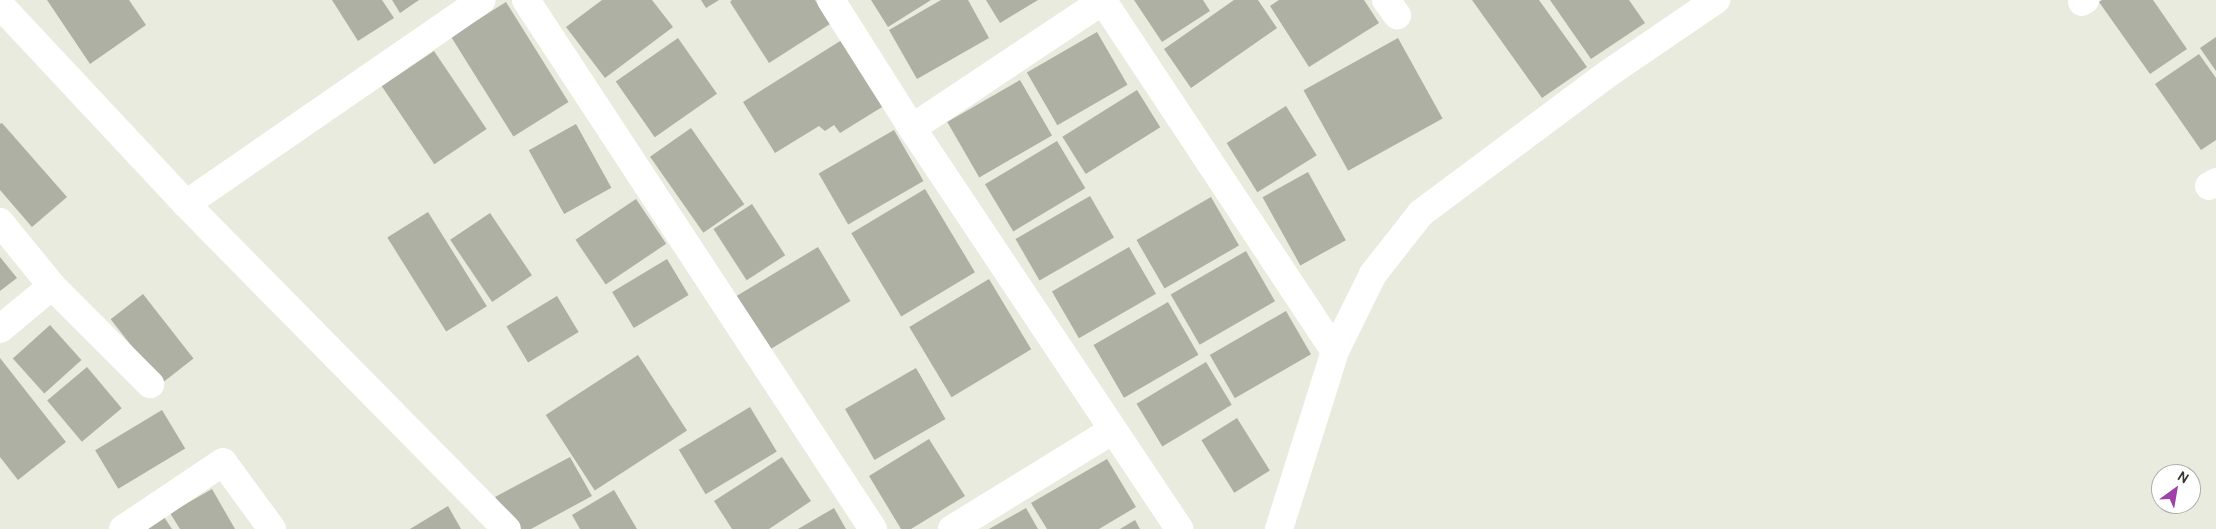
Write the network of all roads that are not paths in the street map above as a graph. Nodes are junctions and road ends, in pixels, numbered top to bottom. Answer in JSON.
{"nodes":[{"id":1,"x":482,"y":0,"type":"edge"},
{"id":2,"x":526,"y":0,"type":"edge"},
{"id":3,"x":831,"y":0,"type":"edge"},
{"id":4,"x":1103,"y":0,"type":"edge"},
{"id":5,"x":1716,"y":0,"type":"edge"},
{"id":6,"x":0,"y":6,"type":"edge"},
{"id":7,"x":912,"y":128,"type":"junction"},
{"id":8,"x":186,"y":204,"type":"junction"},
{"id":9,"x":0,"y":222,"type":"edge"},
{"id":10,"x":52,"y":286,"type":"junction"},
{"id":11,"x":0,"y":329,"type":"edge"},
{"id":12,"x":1335,"y":352,"type":"junction"},
{"id":13,"x":150,"y":384,"type":"dead end"},
{"id":14,"x":1113,"y":430,"type":"junction"},
{"id":15,"x":123,"y":529,"type":"edge"},
{"id":16,"x":272,"y":529,"type":"edge"},
{"id":17,"x":507,"y":529,"type":"edge"},
{"id":18,"x":873,"y":529,"type":"edge"},
{"id":19,"x":952,"y":529,"type":"edge"},
{"id":20,"x":1179,"y":529,"type":"edge"},
{"id":21,"x":1279,"y":529,"type":"edge"}],
"edges":[{"from":1,"to":8,"type":"street"},
{"from":2,"to":18,"type":"street"},
{"from":3,"to":7,"type":"street"},
{"from":4,"to":7,"type":"street"},
{"from":4,"to":12,"type":"street"},
{"from":5,"to":12,"type":"street"},
{"from":6,"to":8,"type":"street"},
{"from":7,"to":14,"type":"street"},
{"from":8,"to":17,"type":"street"},
{"from":9,"to":10,"type":"street"},
{"from":10,"to":11,"type":"street"},
{"from":10,"to":13,"type":"street"},
{"from":12,"to":21,"type":"street"},
{"from":14,"to":19,"type":"street"},
{"from":14,"to":20,"type":"street"},
{"from":15,"to":16,"type":"street"}]}
